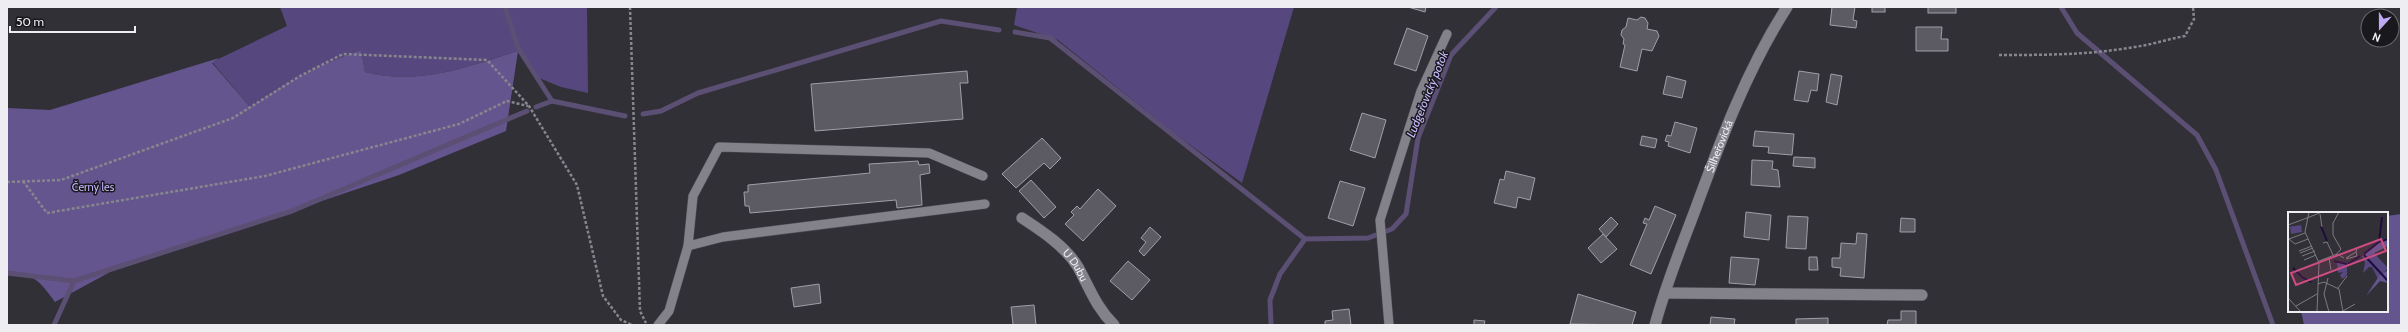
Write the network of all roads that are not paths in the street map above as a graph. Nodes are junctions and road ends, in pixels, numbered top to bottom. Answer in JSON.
{"nodes":[{"id":1,"x":1787,"y":7,"type":"edge"},
{"id":2,"x":1447,"y":34,"type":"dead end"},
{"id":3,"x":983,"y":176,"type":"dead end"},
{"id":4,"x":985,"y":204,"type":"dead end"},
{"id":5,"x":1022,"y":218,"type":"dead end"},
{"id":6,"x":688,"y":246,"type":"junction"},
{"id":7,"x":1665,"y":293,"type":"junction"},
{"id":8,"x":1922,"y":294,"type":"dead end"},
{"id":9,"x":658,"y":325,"type":"edge"},
{"id":10,"x":1114,"y":325,"type":"edge"},
{"id":11,"x":1389,"y":325,"type":"edge"},
{"id":12,"x":1655,"y":325,"type":"edge"}],
"edges":[{"from":1,"to":7,"type":"street","name":"Šilheřovická"},
{"from":2,"to":11,"type":"lane"},
{"from":3,"to":6,"type":"lane"},
{"from":4,"to":6,"type":"lane"},
{"from":5,"to":10,"type":"street","name":"U Dubu"},
{"from":6,"to":9,"type":"lane"},
{"from":7,"to":8,"type":"street"},
{"from":7,"to":12,"type":"street","name":"Šilheřovická"}]}
